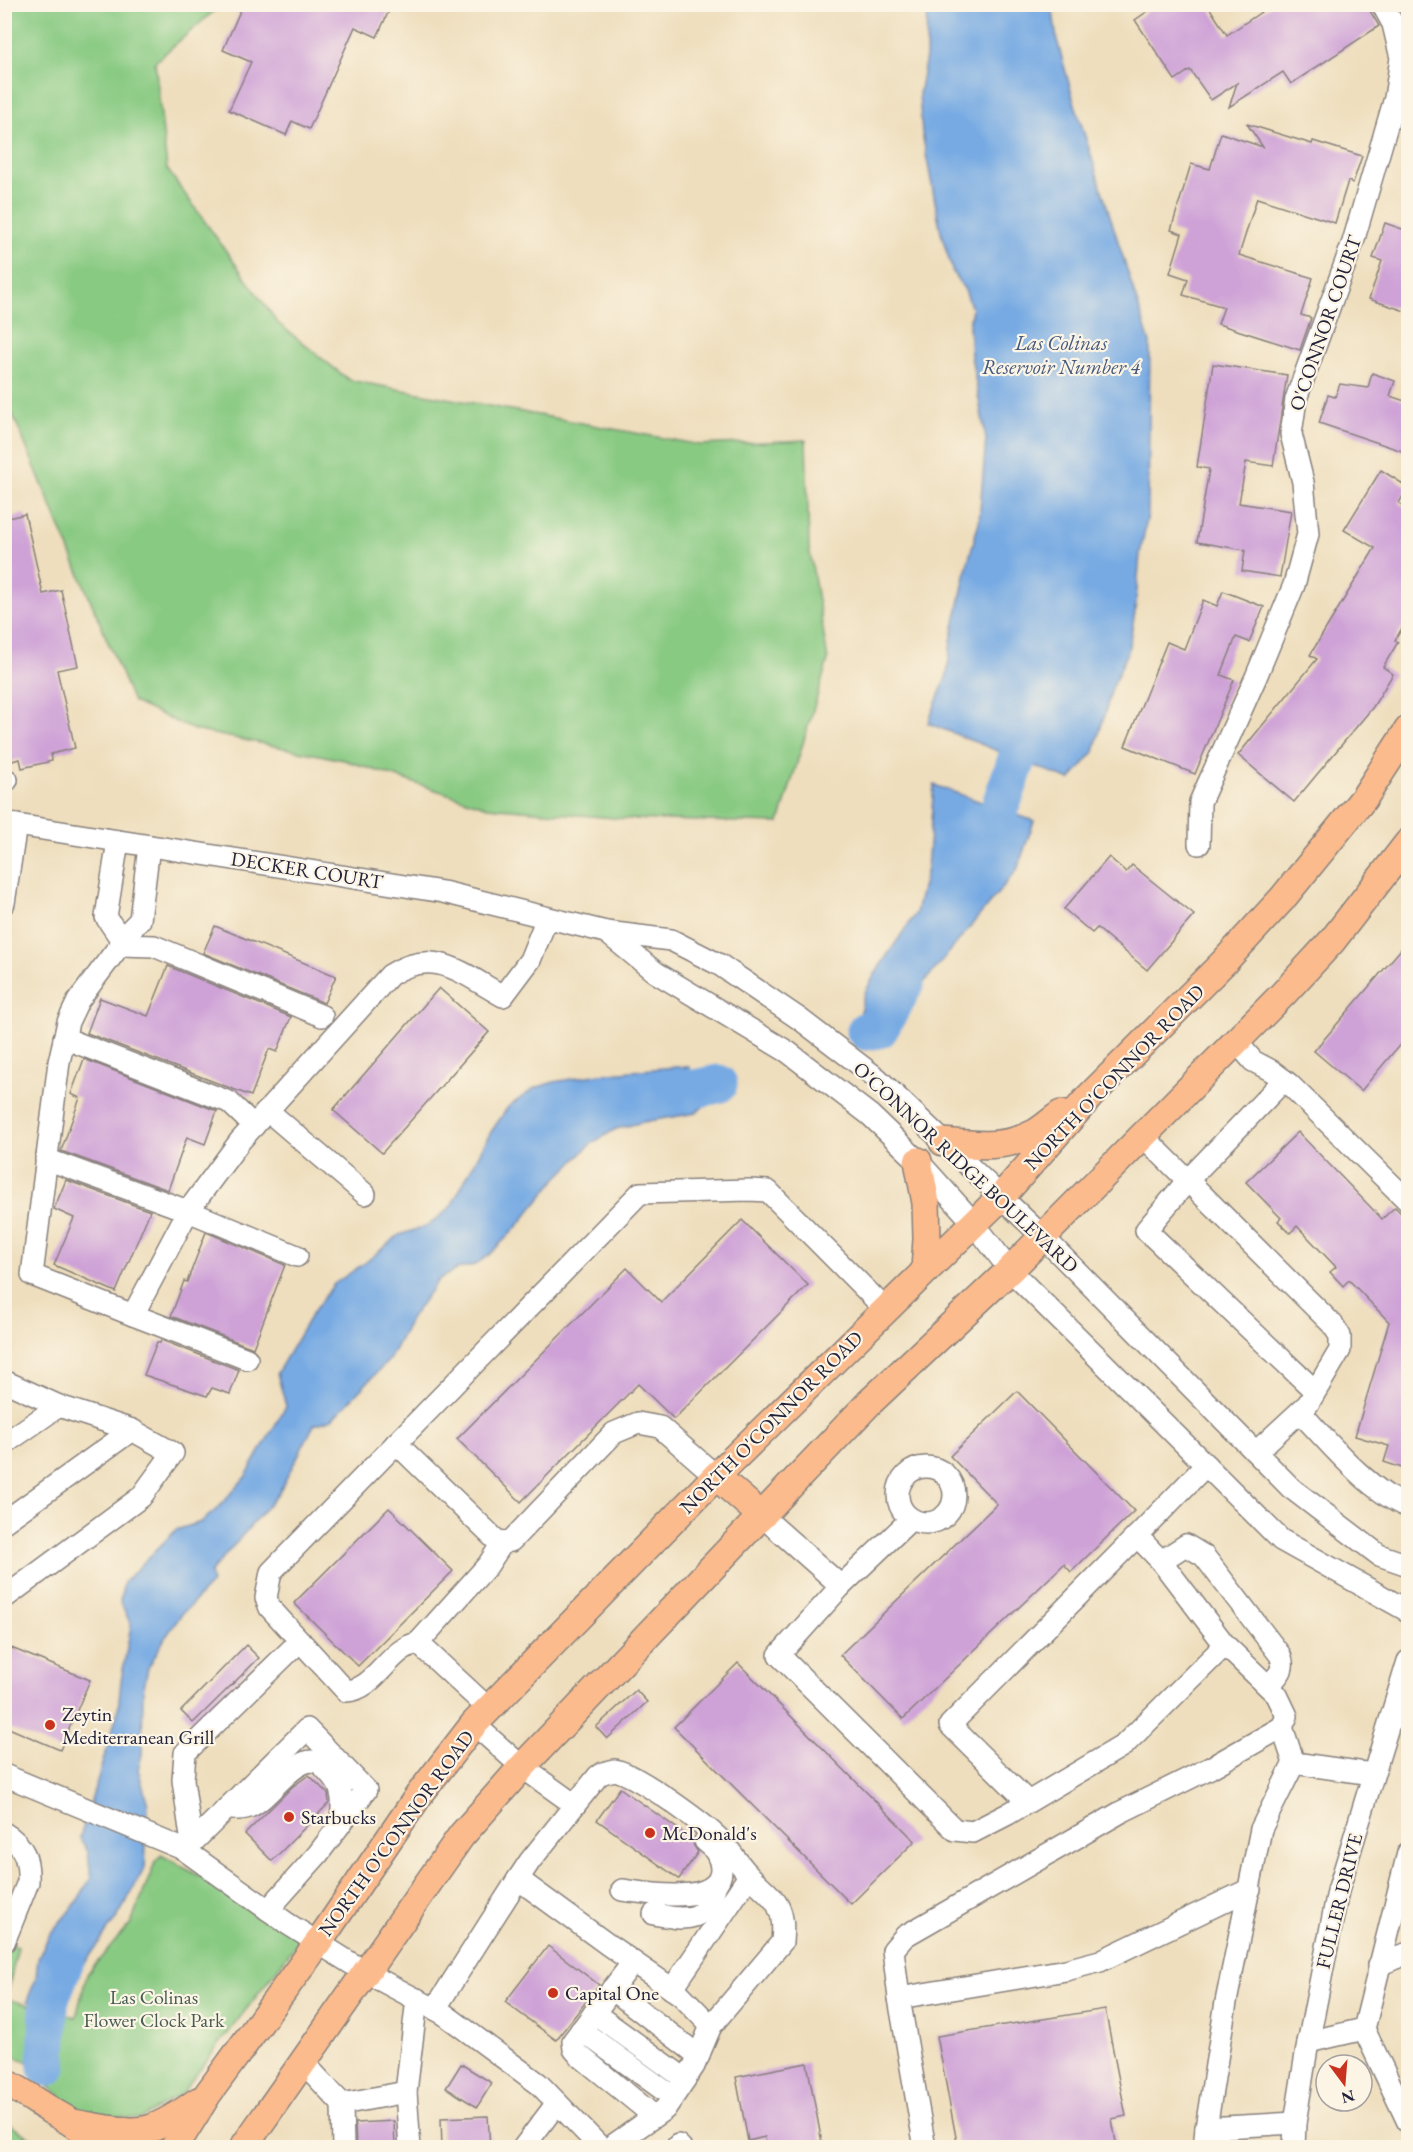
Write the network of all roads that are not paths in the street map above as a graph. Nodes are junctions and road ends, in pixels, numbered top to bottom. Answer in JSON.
{"nodes":[{"id":1,"x":1382,"y":4,"type":"edge"},
{"id":2,"x":1408,"y":730,"type":"edge"},
{"id":3,"x":10,"y":824,"type":"edge"},
{"id":4,"x":118,"y":841,"type":"junction"},
{"id":5,"x":1408,"y":843,"type":"edge"},
{"id":6,"x":1199,"y":844,"type":"dead end"},
{"id":7,"x":149,"y":846,"type":"junction"},
{"id":8,"x":110,"y":897,"type":"junction"},
{"id":9,"x":143,"y":900,"type":"junction"},
{"id":10,"x":4,"y":903,"type":"edge"},
{"id":11,"x":547,"y":918,"type":"junction"},
{"id":12,"x":606,"y":932,"type":"junction"},
{"id":13,"x":121,"y":942,"type":"junction"},
{"id":14,"x":322,"y":1016,"type":"dead end"},
{"id":15,"x":64,"y":1038,"type":"junction"},
{"id":16,"x":1236,"y":1041,"type":"junction"},
{"id":17,"x":1284,"y":1080,"type":"junction"},
{"id":18,"x":1090,"y":1096,"type":"junction"},
{"id":19,"x":261,"y":1118,"type":"junction"},
{"id":20,"x":1143,"y":1136,"type":"junction"},
{"id":21,"x":943,"y":1142,"type":"junction"},
{"id":22,"x":46,"y":1159,"type":"junction"},
{"id":23,"x":918,"y":1161,"type":"junction"},
{"id":24,"x":1188,"y":1180,"type":"junction"},
{"id":25,"x":365,"y":1194,"type":"dead end"},
{"id":26,"x":1000,"y":1197,"type":"junction"},
{"id":27,"x":1408,"y":1201,"type":"edge"},
{"id":28,"x":188,"y":1211,"type":"junction"},
{"id":29,"x":973,"y":1222,"type":"junction"},
{"id":30,"x":1043,"y":1237,"type":"junction"},
{"id":31,"x":297,"y":1256,"type":"dead end"},
{"id":32,"x":925,"y":1270,"type":"junction"},
{"id":33,"x":1010,"y":1270,"type":"junction"},
{"id":34,"x":885,"y":1309,"type":"junction"},
{"id":35,"x":133,"y":1315,"type":"junction"},
{"id":36,"x":247,"y":1359,"type":"dead end"},
{"id":37,"x":4,"y":1381,"type":"edge"},
{"id":38,"x":1315,"y":1392,"type":"junction"},
{"id":39,"x":59,"y":1406,"type":"junction"},
{"id":40,"x":1300,"y":1412,"type":"junction"},
{"id":41,"x":132,"y":1430,"type":"junction"},
{"id":42,"x":396,"y":1443,"type":"junction"},
{"id":43,"x":4,"y":1444,"type":"edge"},
{"id":44,"x":1256,"y":1452,"type":"junction"},
{"id":45,"x":1206,"y":1465,"type":"junction"},
{"id":46,"x":716,"y":1476,"type":"junction"},
{"id":47,"x":1408,"y":1507,"type":"edge"},
{"id":48,"x":762,"y":1516,"type":"junction"},
{"id":49,"x":911,"y":1519,"type":"dead end"},
{"id":50,"x":4,"y":1522,"type":"edge"},
{"id":51,"x":1137,"y":1536,"type":"junction"},
{"id":52,"x":503,"y":1542,"type":"junction"},
{"id":53,"x":1161,"y":1561,"type":"junction"},
{"id":54,"x":1408,"y":1564,"type":"edge"},
{"id":55,"x":841,"y":1586,"type":"junction"},
{"id":56,"x":4,"y":1598,"type":"edge"},
{"id":57,"x":1408,"y":1611,"type":"edge"},
{"id":58,"x":300,"y":1641,"type":"junction"},
{"id":59,"x":418,"y":1643,"type":"junction"},
{"id":60,"x":1225,"y":1645,"type":"junction"},
{"id":61,"x":1408,"y":1661,"type":"edge"},
{"id":62,"x":1268,"y":1686,"type":"junction"},
{"id":63,"x":482,"y":1717,"type":"junction"},
{"id":64,"x":1282,"y":1726,"type":"junction"},
{"id":65,"x":1294,"y":1763,"type":"junction"},
{"id":66,"x":522,"y":1767,"type":"junction"},
{"id":67,"x":603,"y":1773,"type":"junction"},
{"id":68,"x":1372,"y":1774,"type":"junction"},
{"id":69,"x":4,"y":1775,"type":"edge"},
{"id":70,"x":1027,"y":1801,"type":"junction"},
{"id":71,"x":575,"y":1805,"type":"junction"},
{"id":72,"x":226,"y":1809,"type":"junction"},
{"id":73,"x":340,"y":1824,"type":"junction"},
{"id":74,"x":4,"y":1833,"type":"edge"},
{"id":75,"x":184,"y":1847,"type":"junction"},
{"id":76,"x":1408,"y":1853,"type":"edge"},
{"id":77,"x":749,"y":1876,"type":"junction"},
{"id":78,"x":518,"y":1879,"type":"junction"},
{"id":79,"x":716,"y":1884,"type":"junction"},
{"id":80,"x":1250,"y":1889,"type":"junction"},
{"id":81,"x":622,"y":1890,"type":"dead end"},
{"id":82,"x":1403,"y":1891,"type":"edge"},
{"id":83,"x":268,"y":1910,"type":"junction"},
{"id":84,"x":654,"y":1914,"type":"dead end"},
{"id":85,"x":4,"y":1942,"type":"edge"},
{"id":86,"x":318,"y":1943,"type":"junction"},
{"id":87,"x":1408,"y":1953,"type":"edge"},
{"id":88,"x":633,"y":1962,"type":"junction"},
{"id":89,"x":1379,"y":1965,"type":"junction"},
{"id":90,"x":365,"y":1972,"type":"junction"},
{"id":91,"x":672,"y":1989,"type":"junction"},
{"id":92,"x":899,"y":1998,"type":"junction"},
{"id":93,"x":426,"y":2004,"type":"junction"},
{"id":94,"x":595,"y":2011,"type":"junction"},
{"id":95,"x":711,"y":2026,"type":"junction"},
{"id":96,"x":1364,"y":2029,"type":"junction"},
{"id":97,"x":1308,"y":2042,"type":"junction"},
{"id":98,"x":303,"y":2062,"type":"junction"},
{"id":99,"x":686,"y":2078,"type":"junction"},
{"id":100,"x":4,"y":2082,"type":"edge"},
{"id":101,"x":406,"y":2092,"type":"junction"},
{"id":102,"x":207,"y":2095,"type":"junction"},
{"id":103,"x":557,"y":2103,"type":"junction"},
{"id":104,"x":342,"y":2104,"type":"junction"},
{"id":105,"x":654,"y":2116,"type":"junction"},
{"id":106,"x":1295,"y":2122,"type":"junction"},
{"id":107,"x":1408,"y":2122,"type":"edge"},
{"id":108,"x":72,"y":2123,"type":"junction"},
{"id":109,"x":1205,"y":2138,"type":"edge"},
{"id":110,"x":251,"y":2141,"type":"edge"},
{"id":111,"x":111,"y":2148,"type":"edge"},
{"id":112,"x":174,"y":2148,"type":"edge"},
{"id":113,"x":343,"y":2148,"type":"edge"},
{"id":114,"x":410,"y":2148,"type":"edge"},
{"id":115,"x":524,"y":2148,"type":"edge"},
{"id":116,"x":601,"y":2148,"type":"edge"},
{"id":117,"x":609,"y":2148,"type":"edge"},
{"id":118,"x":926,"y":2148,"type":"edge"},
{"id":119,"x":1294,"y":2148,"type":"edge"}],
"edges":[{"from":1,"to":6,"type":"street","name":"O'CONNOR COURT"},
{"from":2,"to":18,"type":"main road","name":"NORTH O'CONNOR ROAD"},
{"from":3,"to":4,"type":"street","name":"DECKER COURT"},
{"from":3,"to":10,"type":"street"},
{"from":4,"to":7,"type":"street","name":"DECKER COURT"},
{"from":4,"to":8,"type":"street"},
{"from":5,"to":16,"type":"main road"},
{"from":7,"to":9,"type":"street"},
{"from":7,"to":11,"type":"street","name":"DECKER COURT"},
{"from":8,"to":9,"type":"street"},
{"from":8,"to":13,"type":"street"},
{"from":9,"to":13,"type":"street"},
{"from":11,"to":12,"type":"street","name":"DECKER COURT"},
{"from":11,"to":19,"type":"street"},
{"from":12,"to":21,"type":"street","name":"O'CONNOR RIDGE BOULEVARD"},
{"from":12,"to":23,"type":"street","name":"O'CONNOR RIDGE BOULEVARD"},
{"from":13,"to":14,"type":"street"},
{"from":13,"to":15,"type":"street"},
{"from":15,"to":19,"type":"street"},
{"from":15,"to":22,"type":"street"},
{"from":16,"to":17,"type":"street"},
{"from":16,"to":20,"type":"main road"},
{"from":17,"to":24,"type":"street"},
{"from":17,"to":27,"type":"street"},
{"from":18,"to":21,"type":"main road"},
{"from":18,"to":26,"type":"main road","name":"NORTH O'CONNOR ROAD"},
{"from":19,"to":25,"type":"street"},
{"from":19,"to":28,"type":"street"},
{"from":20,"to":24,"type":"street"},
{"from":20,"to":30,"type":"main road"},
{"from":21,"to":26,"type":"street","name":"O'CONNOR RIDGE BOULEVARD"},
{"from":22,"to":28,"type":"street"},
{"from":22,"to":35,"type":"street"},
{"from":23,"to":29,"type":"street","name":"O'CONNOR RIDGE BOULEVARD"},
{"from":23,"to":32,"type":"main road"},
{"from":24,"to":38,"type":"street"},
{"from":24,"to":38,"type":"street"},
{"from":26,"to":29,"type":"main road","name":"NORTH O'CONNOR ROAD"},
{"from":26,"to":30,"type":"street","name":"O'CONNOR RIDGE BOULEVARD"},
{"from":28,"to":31,"type":"street"},
{"from":28,"to":35,"type":"street"},
{"from":29,"to":32,"type":"main road","name":"NORTH O'CONNOR ROAD"},
{"from":29,"to":33,"type":"street","name":"O'CONNOR RIDGE BOULEVARD"},
{"from":30,"to":33,"type":"main road"},
{"from":30,"to":44,"type":"street","name":"O'CONNOR RIDGE BOULEVARD"},
{"from":32,"to":34,"type":"main road","name":"NORTH O'CONNOR ROAD"},
{"from":33,"to":45,"type":"street","name":"O'CONNOR RIDGE BOULEVARD"},
{"from":33,"to":48,"type":"main road"},
{"from":34,"to":42,"type":"street"},
{"from":34,"to":46,"type":"main road","name":"NORTH O'CONNOR ROAD"},
{"from":35,"to":36,"type":"street"},
{"from":37,"to":39,"type":"street"},
{"from":38,"to":40,"type":"street"},
{"from":39,"to":41,"type":"street"},
{"from":39,"to":43,"type":"street"},
{"from":40,"to":44,"type":"street"},
{"from":40,"to":47,"type":"street"},
{"from":41,"to":50,"type":"street"},
{"from":41,"to":56,"type":"street"},
{"from":42,"to":52,"type":"street"},
{"from":42,"to":58,"type":"street"},
{"from":44,"to":54,"type":"street","name":"O'CONNOR RIDGE BOULEVARD"},
{"from":45,"to":51,"type":"street"},
{"from":45,"to":57,"type":"street","name":"O'CONNOR RIDGE BOULEVARD"},
{"from":46,"to":48,"type":"main road"},
{"from":46,"to":52,"type":"street"},
{"from":46,"to":63,"type":"main road","name":"NORTH O'CONNOR ROAD"},
{"from":48,"to":55,"type":"street"},
{"from":48,"to":66,"type":"main road"},
{"from":49,"to":55,"type":"street"},
{"from":51,"to":53,"type":"street"},
{"from":51,"to":70,"type":"street"},
{"from":52,"to":59,"type":"street"},
{"from":53,"to":60,"type":"street"},
{"from":53,"to":62,"type":"street"},
{"from":55,"to":70,"type":"street"},
{"from":58,"to":59,"type":"street"},
{"from":58,"to":75,"type":"street"},
{"from":59,"to":63,"type":"street"},
{"from":60,"to":62,"type":"street"},
{"from":60,"to":70,"type":"street"},
{"from":61,"to":68,"type":"street","name":"FULLER DRIVE"},
{"from":62,"to":64,"type":"street"},
{"from":63,"to":66,"type":"street"},
{"from":63,"to":86,"type":"main road","name":"NORTH O'CONNOR ROAD"},
{"from":64,"to":65,"type":"street"},
{"from":64,"to":92,"type":"street"},
{"from":65,"to":68,"type":"street"},
{"from":65,"to":80,"type":"street"},
{"from":66,"to":71,"type":"street"},
{"from":66,"to":90,"type":"main road"},
{"from":67,"to":71,"type":"street"},
{"from":67,"to":77,"type":"street"},
{"from":67,"to":79,"type":"street"},
{"from":68,"to":97,"type":"street","name":"FULLER DRIVE"},
{"from":69,"to":75,"type":"street"},
{"from":71,"to":78,"type":"street"},
{"from":72,"to":73,"type":"street"},
{"from":72,"to":73,"type":"street"},
{"from":72,"to":75,"type":"street"},
{"from":73,"to":83,"type":"street"},
{"from":74,"to":85,"type":"street"},
{"from":75,"to":83,"type":"street"},
{"from":76,"to":82,"type":"street"},
{"from":77,"to":91,"type":"street"},
{"from":77,"to":95,"type":"street"},
{"from":78,"to":88,"type":"street"},
{"from":78,"to":93,"type":"street"},
{"from":79,"to":81,"type":"street"},
{"from":79,"to":84,"type":"street"},
{"from":80,"to":92,"type":"street"},
{"from":80,"to":109,"type":"street"},
{"from":82,"to":89,"type":"street"},
{"from":83,"to":86,"type":"street"},
{"from":86,"to":90,"type":"street"},
{"from":86,"to":102,"type":"main road","name":"NORTH O'CONNOR ROAD"},
{"from":87,"to":89,"type":"street"},
{"from":88,"to":91,"type":"street"},
{"from":88,"to":94,"type":"street"},
{"from":89,"to":96,"type":"street"},
{"from":90,"to":93,"type":"street"},
{"from":90,"to":98,"type":"main road"},
{"from":91,"to":95,"type":"street"},
{"from":92,"to":118,"type":"street"},
{"from":93,"to":101,"type":"street"},
{"from":93,"to":103,"type":"street"},
{"from":94,"to":99,"type":"street"},
{"from":94,"to":99,"type":"street"},
{"from":94,"to":105,"type":"street"},
{"from":95,"to":99,"type":"street"},
{"from":96,"to":97,"type":"street"},
{"from":96,"to":107,"type":"street"},
{"from":97,"to":106,"type":"street","name":"FULLER DRIVE"},
{"from":98,"to":104,"type":"street"},
{"from":98,"to":110,"type":"main road"},
{"from":99,"to":105,"type":"street"},
{"from":100,"to":108,"type":"main road"},
{"from":101,"to":104,"type":"street"},
{"from":101,"to":114,"type":"street"},
{"from":102,"to":108,"type":"main road"},
{"from":102,"to":112,"type":"main road","name":"NORTH O'CONNOR ROAD"},
{"from":103,"to":115,"type":"street"},
{"from":103,"to":116,"type":"street"},
{"from":104,"to":113,"type":"street"},
{"from":105,"to":117,"type":"street"},
{"from":106,"to":109,"type":"street"},
{"from":106,"to":119,"type":"street","name":"FULLER DRIVE"},
{"from":108,"to":111,"type":"main road"}]}
